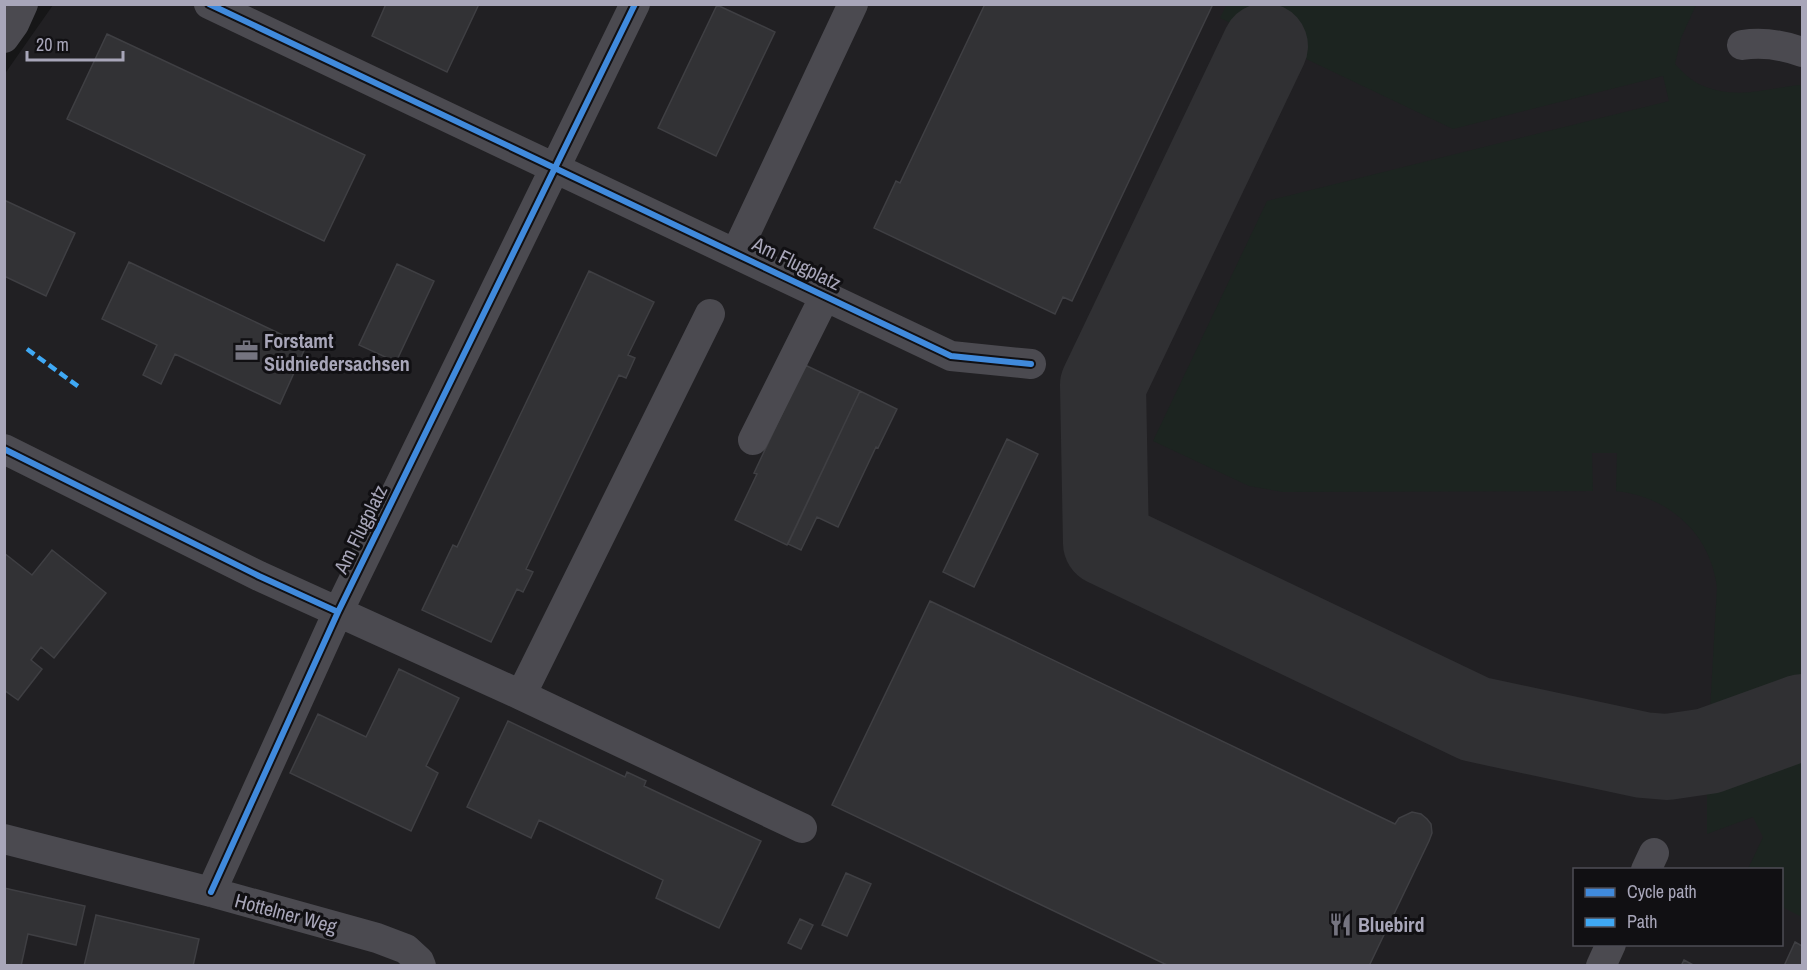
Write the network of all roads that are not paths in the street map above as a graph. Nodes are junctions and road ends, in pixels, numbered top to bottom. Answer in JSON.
{"nodes":[{"id":1,"x":23,"y":4,"type":"edge"},
{"id":2,"x":208,"y":4,"type":"edge"},
{"id":3,"x":635,"y":4,"type":"edge"},
{"id":4,"x":853,"y":4,"type":"edge"},
{"id":5,"x":4,"y":38,"type":"edge"},
{"id":6,"x":1742,"y":45,"type":"dead end"},
{"id":7,"x":1803,"y":52,"type":"edge"},
{"id":8,"x":554,"y":168,"type":"junction"},
{"id":9,"x":736,"y":253,"type":"junction"},
{"id":10,"x":825,"y":296,"type":"junction"},
{"id":11,"x":710,"y":314,"type":"dead end"},
{"id":12,"x":1031,"y":364,"type":"dead end"},
{"id":13,"x":753,"y":440,"type":"dead end"},
{"id":14,"x":4,"y":448,"type":"edge"},
{"id":15,"x":338,"y":612,"type":"junction"},
{"id":16,"x":521,"y":695,"type":"junction"},
{"id":17,"x":802,"y":828,"type":"dead end"},
{"id":18,"x":4,"y":839,"type":"edge"},
{"id":19,"x":211,"y":892,"type":"junction"},
{"id":20,"x":1611,"y":946,"type":"edge"},
{"id":21,"x":421,"y":966,"type":"edge"},
{"id":22,"x":1601,"y":966,"type":"edge"}],
"edges":[{"from":1,"to":5,"type":"street"},
{"from":2,"to":8,"type":"street","name":"Am Flugplatz"},
{"from":3,"to":8,"type":"street","name":"Am Flugplatz"},
{"from":4,"to":9,"type":"street"},
{"from":6,"to":7,"type":"street"},
{"from":8,"to":9,"type":"street","name":"Am Flugplatz"},
{"from":8,"to":15,"type":"street","name":"Am Flugplatz"},
{"from":9,"to":10,"type":"street","name":"Am Flugplatz"},
{"from":10,"to":12,"type":"street","name":"Am Flugplatz"},
{"from":10,"to":13,"type":"street"},
{"from":11,"to":16,"type":"street"},
{"from":14,"to":15,"type":"street"},
{"from":15,"to":16,"type":"street"},
{"from":15,"to":19,"type":"street","name":"Am Flugplatz"},
{"from":16,"to":17,"type":"street"},
{"from":18,"to":19,"type":"street","name":"Hottelner Weg"},
{"from":19,"to":21,"type":"street","name":"Hottelner Weg"},
{"from":20,"to":22,"type":"street"}]}
